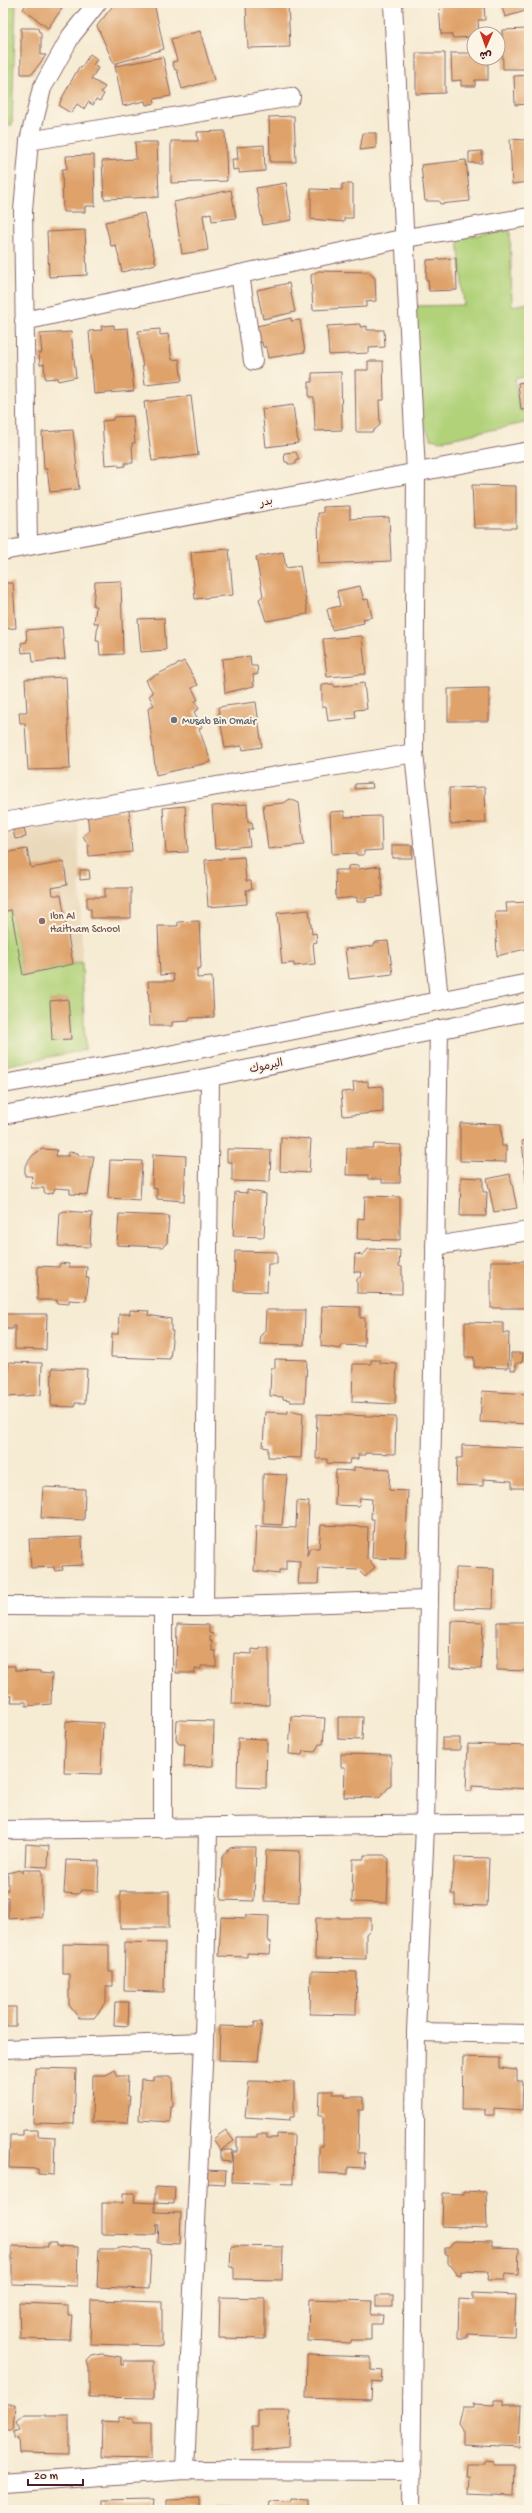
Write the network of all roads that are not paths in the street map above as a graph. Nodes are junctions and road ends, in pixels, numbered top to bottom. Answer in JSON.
{"nodes":[{"id":1,"x":97,"y":3,"type":"edge"},
{"id":2,"x":393,"y":3,"type":"edge"},
{"id":3,"x":291,"y":97,"type":"dead end"},
{"id":4,"x":29,"y":141,"type":"junction"},
{"id":5,"x":529,"y":218,"type":"edge"},
{"id":6,"x":406,"y":238,"type":"junction"},
{"id":7,"x":240,"y":274,"type":"junction"},
{"id":8,"x":24,"y":320,"type":"junction"},
{"id":9,"x":254,"y":361,"type":"dead end"},
{"id":10,"x":529,"y":451,"type":"edge"},
{"id":11,"x":416,"y":473,"type":"junction"},
{"id":12,"x":28,"y":545,"type":"junction"},
{"id":13,"x":3,"y":551,"type":"edge"},
{"id":14,"x":414,"y":753,"type":"junction"},
{"id":15,"x":3,"y":822,"type":"edge"},
{"id":16,"x":529,"y":983,"type":"edge"},
{"id":17,"x":439,"y":999,"type":"junction"},
{"id":18,"x":529,"y":1011,"type":"edge"},
{"id":19,"x":439,"y":1029,"type":"junction"},
{"id":20,"x":210,"y":1077,"type":"junction"},
{"id":21,"x":3,"y":1084,"type":"edge"},
{"id":22,"x":3,"y":1115,"type":"edge"},
{"id":23,"x":529,"y":1231,"type":"edge"},
{"id":24,"x":435,"y":1246,"type":"junction"},
{"id":25,"x":427,"y":1600,"type":"junction"},
{"id":26,"x":3,"y":1606,"type":"edge"},
{"id":27,"x":163,"y":1606,"type":"junction"},
{"id":28,"x":204,"y":1607,"type":"junction"},
{"id":29,"x":529,"y":1823,"type":"edge"},
{"id":30,"x":425,"y":1826,"type":"junction"},
{"id":31,"x":163,"y":1829,"type":"junction"},
{"id":32,"x":208,"y":1829,"type":"junction"},
{"id":33,"x":3,"y":1830,"type":"edge"},
{"id":34,"x":416,"y":2032,"type":"junction"},
{"id":35,"x":529,"y":2034,"type":"edge"},
{"id":36,"x":204,"y":2042,"type":"junction"},
{"id":37,"x":3,"y":2049,"type":"edge"},
{"id":38,"x":185,"y":2470,"type":"junction"},
{"id":39,"x":412,"y":2471,"type":"junction"},
{"id":40,"x":3,"y":2483,"type":"edge"},
{"id":41,"x":411,"y":2510,"type":"edge"}],
"edges":[{"from":1,"to":4,"type":"street"},
{"from":2,"to":6,"type":"street"},
{"from":3,"to":4,"type":"street"},
{"from":4,"to":8,"type":"street"},
{"from":5,"to":6,"type":"street"},
{"from":6,"to":7,"type":"street"},
{"from":6,"to":11,"type":"street"},
{"from":7,"to":8,"type":"street"},
{"from":7,"to":9,"type":"street"},
{"from":8,"to":12,"type":"street"},
{"from":10,"to":11,"type":"street","name":"بدر"},
{"from":11,"to":12,"type":"street","name":"بدر"},
{"from":11,"to":14,"type":"street"},
{"from":12,"to":13,"type":"street","name":"بدر"},
{"from":14,"to":15,"type":"street"},
{"from":14,"to":17,"type":"street"},
{"from":16,"to":17,"type":"street"},
{"from":17,"to":21,"type":"street"},
{"from":18,"to":19,"type":"street","name":"اليرموك"},
{"from":19,"to":20,"type":"street","name":"اليرموك"},
{"from":19,"to":24,"type":"street"},
{"from":20,"to":22,"type":"street","name":"اليرموك"},
{"from":20,"to":28,"type":"street"},
{"from":23,"to":24,"type":"street"},
{"from":24,"to":25,"type":"street"},
{"from":25,"to":28,"type":"street"},
{"from":25,"to":30,"type":"street"},
{"from":26,"to":27,"type":"street"},
{"from":27,"to":28,"type":"street"},
{"from":27,"to":31,"type":"street"},
{"from":29,"to":30,"type":"street"},
{"from":30,"to":32,"type":"street"},
{"from":30,"to":34,"type":"street"},
{"from":31,"to":32,"type":"street"},
{"from":31,"to":33,"type":"street"},
{"from":32,"to":36,"type":"street"},
{"from":34,"to":35,"type":"street"},
{"from":34,"to":39,"type":"street"},
{"from":36,"to":37,"type":"street"},
{"from":36,"to":38,"type":"street"},
{"from":38,"to":39,"type":"street"},
{"from":38,"to":40,"type":"street"},
{"from":39,"to":41,"type":"street"}]}
